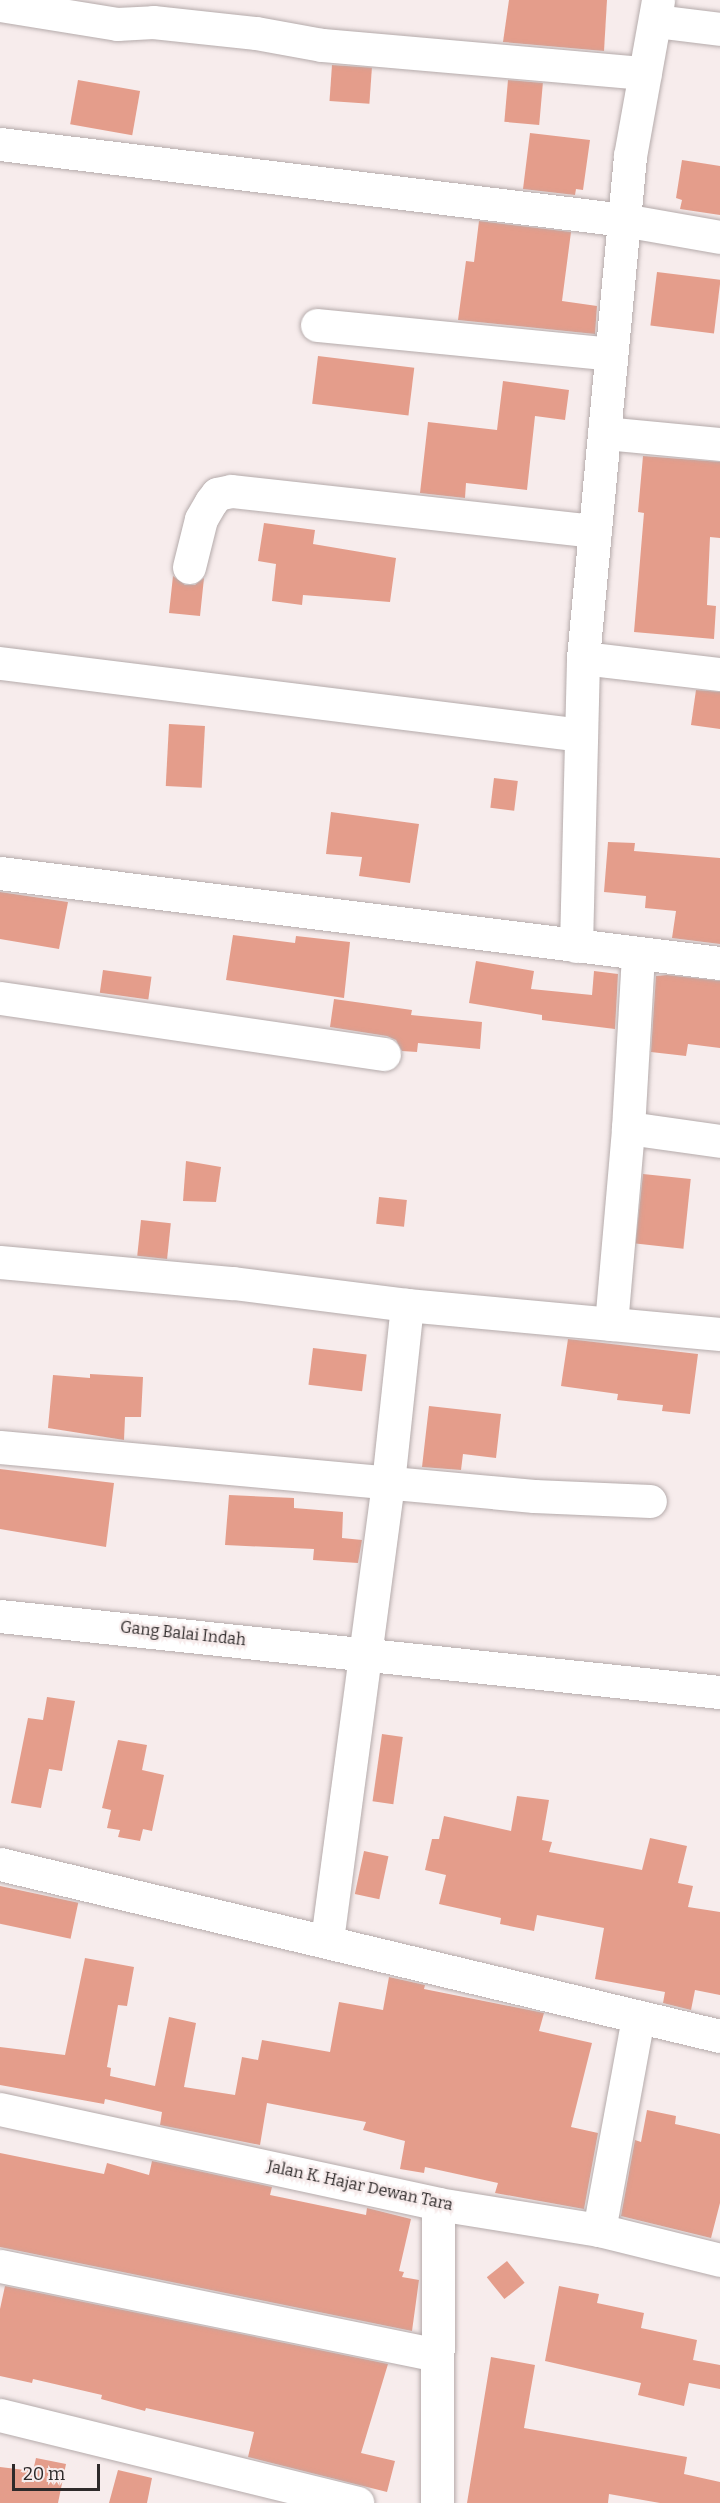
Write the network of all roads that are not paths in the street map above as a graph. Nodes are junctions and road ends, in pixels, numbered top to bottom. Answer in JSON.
{"nodes":[{"id":1,"x":0,"y":5,"type":"edge"},
{"id":2,"x":657,"y":11,"type":"edge"},
{"id":3,"x":720,"y":29,"type":"edge"},
{"id":4,"x":645,"y":73,"type":"junction"},
{"id":5,"x":0,"y":144,"type":"edge"},
{"id":6,"x":624,"y":220,"type":"junction"},
{"id":7,"x":720,"y":237,"type":"edge"},
{"id":8,"x":317,"y":325,"type":"dead end"},
{"id":9,"x":611,"y":354,"type":"junction"},
{"id":10,"x":604,"y":433,"type":"junction"},
{"id":11,"x":720,"y":444,"type":"edge"},
{"id":12,"x":595,"y":531,"type":"junction"},
{"id":13,"x":189,"y":567,"type":"dead end"},
{"id":14,"x":583,"y":658,"type":"junction"},
{"id":15,"x":0,"y":663,"type":"edge"},
{"id":16,"x":720,"y":674,"type":"edge"},
{"id":17,"x":581,"y":735,"type":"junction"},
{"id":18,"x":0,"y":873,"type":"edge"},
{"id":19,"x":576,"y":946,"type":"junction"},
{"id":20,"x":638,"y":955,"type":"junction"},
{"id":21,"x":720,"y":963,"type":"edge"},
{"id":22,"x":0,"y":999,"type":"edge"},
{"id":23,"x":384,"y":1054,"type":"dead end"},
{"id":24,"x":628,"y":1128,"type":"junction"},
{"id":25,"x":720,"y":1141,"type":"edge"},
{"id":26,"x":0,"y":1262,"type":"edge"},
{"id":27,"x":407,"y":1305,"type":"junction"},
{"id":28,"x":611,"y":1324,"type":"junction"},
{"id":29,"x":720,"y":1334,"type":"edge"},
{"id":30,"x":0,"y":1447,"type":"edge"},
{"id":31,"x":388,"y":1483,"type":"junction"},
{"id":32,"x":650,"y":1501,"type":"dead end"},
{"id":33,"x":0,"y":1616,"type":"edge"},
{"id":34,"x":366,"y":1652,"type":"junction"},
{"id":35,"x":720,"y":1692,"type":"edge"},
{"id":36,"x":0,"y":1864,"type":"edge"},
{"id":37,"x":327,"y":1941,"type":"junction"},
{"id":38,"x":638,"y":2018,"type":"junction"},
{"id":39,"x":720,"y":2036,"type":"edge"},
{"id":40,"x":0,"y":2109,"type":"edge"},
{"id":41,"x":438,"y":2204,"type":"junction"},
{"id":42,"x":599,"y":2230,"type":"junction"},
{"id":43,"x":720,"y":2260,"type":"edge"},
{"id":44,"x":0,"y":2266,"type":"edge"},
{"id":45,"x":436,"y":2355,"type":"junction"},
{"id":46,"x":0,"y":2415,"type":"edge"},
{"id":47,"x":357,"y":2503,"type":"edge"},
{"id":48,"x":437,"y":2503,"type":"edge"}],
"edges":[{"from":1,"to":4,"type":"street"},
{"from":2,"to":3,"type":"street"},
{"from":2,"to":4,"type":"street"},
{"from":4,"to":6,"type":"street"},
{"from":5,"to":6,"type":"street"},
{"from":6,"to":7,"type":"street"},
{"from":6,"to":9,"type":"street"},
{"from":8,"to":9,"type":"street"},
{"from":9,"to":10,"type":"street"},
{"from":10,"to":11,"type":"street"},
{"from":10,"to":12,"type":"street"},
{"from":12,"to":13,"type":"street"},
{"from":12,"to":14,"type":"street"},
{"from":14,"to":16,"type":"street"},
{"from":14,"to":17,"type":"street"},
{"from":15,"to":17,"type":"street"},
{"from":17,"to":19,"type":"street"},
{"from":18,"to":19,"type":"street"},
{"from":19,"to":20,"type":"street"},
{"from":20,"to":21,"type":"street"},
{"from":20,"to":24,"type":"street"},
{"from":22,"to":23,"type":"street"},
{"from":24,"to":25,"type":"street"},
{"from":24,"to":28,"type":"street"},
{"from":26,"to":27,"type":"street"},
{"from":27,"to":28,"type":"street"},
{"from":27,"to":31,"type":"street"},
{"from":28,"to":29,"type":"street"},
{"from":30,"to":31,"type":"street"},
{"from":31,"to":32,"type":"street"},
{"from":31,"to":34,"type":"street"},
{"from":33,"to":34,"type":"street","name":"Gang Balai Indah"},
{"from":34,"to":35,"type":"street","name":"Gang Balai Indah"},
{"from":34,"to":37,"type":"street"},
{"from":36,"to":37,"type":"street"},
{"from":37,"to":38,"type":"street"},
{"from":38,"to":39,"type":"street"},
{"from":38,"to":42,"type":"street"},
{"from":40,"to":41,"type":"street","name":"Jalan K. Hajar Dewan Tara"},
{"from":41,"to":42,"type":"street","name":"Jalan K. Hajar Dewan Tara"},
{"from":41,"to":45,"type":"street"},
{"from":42,"to":43,"type":"street","name":"Jalan K. Hajar Dewan Tara"},
{"from":44,"to":45,"type":"street"},
{"from":45,"to":48,"type":"street"},
{"from":46,"to":47,"type":"street"}]}
